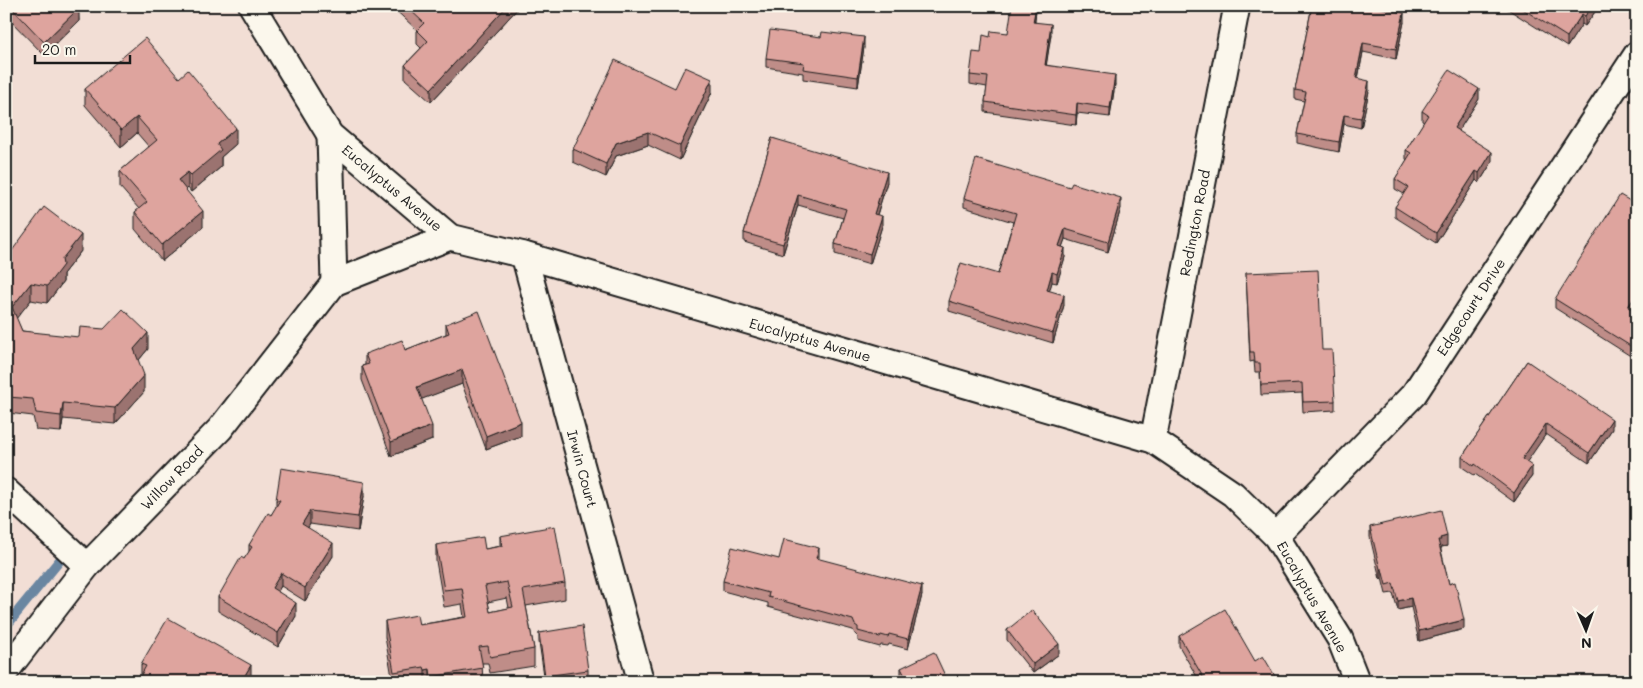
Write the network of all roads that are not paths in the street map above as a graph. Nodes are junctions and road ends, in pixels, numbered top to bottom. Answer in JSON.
{"nodes":[{"id":1,"x":252,"y":6,"type":"edge"},
{"id":2,"x":1237,"y":6,"type":"edge"},
{"id":3,"x":1637,"y":54,"type":"edge"},
{"id":4,"x":330,"y":135,"type":"junction"},
{"id":5,"x":450,"y":237,"type":"junction"},
{"id":6,"x":524,"y":255,"type":"junction"},
{"id":7,"x":334,"y":283,"type":"junction"},
{"id":8,"x":1153,"y":440,"type":"junction"},
{"id":9,"x":6,"y":491,"type":"edge"},
{"id":10,"x":1276,"y":536,"type":"junction"},
{"id":11,"x":88,"y":566,"type":"junction"},
{"id":12,"x":6,"y":671,"type":"edge"},
{"id":13,"x":641,"y":682,"type":"edge"},
{"id":14,"x":1357,"y":682,"type":"edge"}],
"edges":[{"from":1,"to":4,"type":"street","name":"Eucalyptus Avenue"},
{"from":2,"to":8,"type":"street","name":"Redington Road"},
{"from":3,"to":10,"type":"street","name":"Edgecourt Drive"},
{"from":4,"to":5,"type":"street","name":"Eucalyptus Avenue"},
{"from":4,"to":7,"type":"street"},
{"from":5,"to":6,"type":"street","name":"Eucalyptus Avenue"},
{"from":5,"to":7,"type":"street"},
{"from":6,"to":8,"type":"street","name":"Eucalyptus Avenue"},
{"from":6,"to":13,"type":"street","name":"Irwin Court"},
{"from":7,"to":11,"type":"street","name":"Willow Road"},
{"from":8,"to":10,"type":"street","name":"Eucalyptus Avenue"},
{"from":9,"to":11,"type":"street"},
{"from":10,"to":14,"type":"street","name":"Eucalyptus Avenue"},
{"from":11,"to":12,"type":"street","name":"Willow Road"}]}
